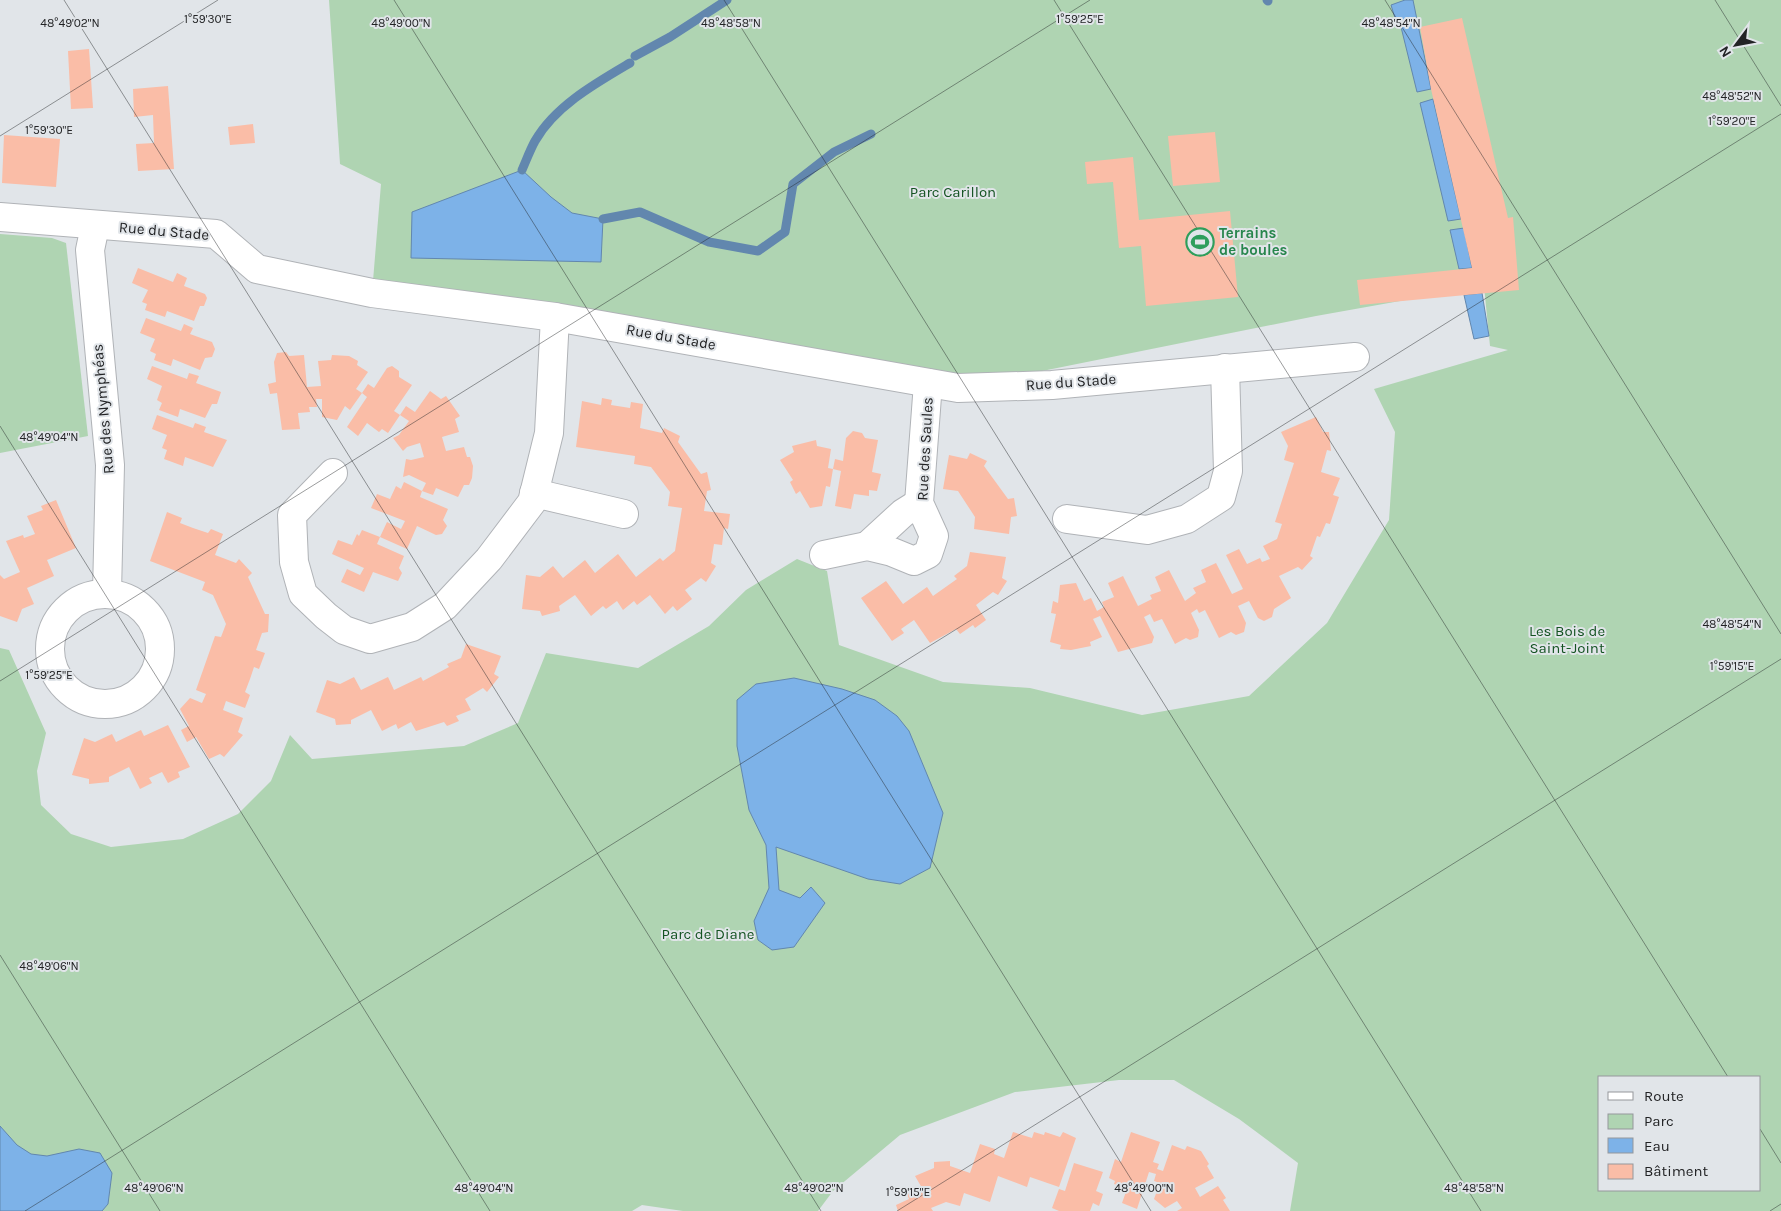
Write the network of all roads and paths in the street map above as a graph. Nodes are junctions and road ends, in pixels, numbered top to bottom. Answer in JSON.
{"nodes":[{"id":1,"x":0,"y":217,"type":"edge"},
{"id":2,"x":95,"y":226,"type":"junction"},
{"id":3,"x":555,"y":317,"type":"junction"},
{"id":4,"x":1355,"y":357,"type":"dead end"},
{"id":5,"x":1225,"y":368,"type":"junction"},
{"id":6,"x":928,"y":383,"type":"junction"},
{"id":7,"x":333,"y":473,"type":"dead end"},
{"id":8,"x":534,"y":493,"type":"junction"},
{"id":9,"x":919,"y":503,"type":"junction"},
{"id":10,"x":624,"y":514,"type":"dead end"},
{"id":11,"x":1067,"y":520,"type":"dead end"},
{"id":12,"x":868,"y":546,"type":"junction"},
{"id":13,"x":824,"y":555,"type":"dead end"},
{"id":14,"x":107,"y":593,"type":"junction"}],
"edges":[{"from":1,"to":2,"type":"street","name":"Rue du Stade"},
{"from":2,"to":3,"type":"street","name":"Rue du Stade"},
{"from":2,"to":14,"type":"street","name":"Rue des Nymphéas"},
{"from":3,"to":6,"type":"street","name":"Rue du Stade"},
{"from":3,"to":8,"type":"street"},
{"from":4,"to":5,"type":"street","name":"Rue du Stade"},
{"from":5,"to":6,"type":"street","name":"Rue du Stade"},
{"from":5,"to":11,"type":"street"},
{"from":6,"to":9,"type":"street","name":"Rue des Saules"},
{"from":7,"to":8,"type":"street"},
{"from":8,"to":10,"type":"street"},
{"from":9,"to":12,"type":"street"},
{"from":9,"to":12,"type":"street","name":"Rue des Saules"},
{"from":12,"to":13,"type":"street","name":"Rue des Saules"},
{"from":14,"to":14,"type":"street"}]}
